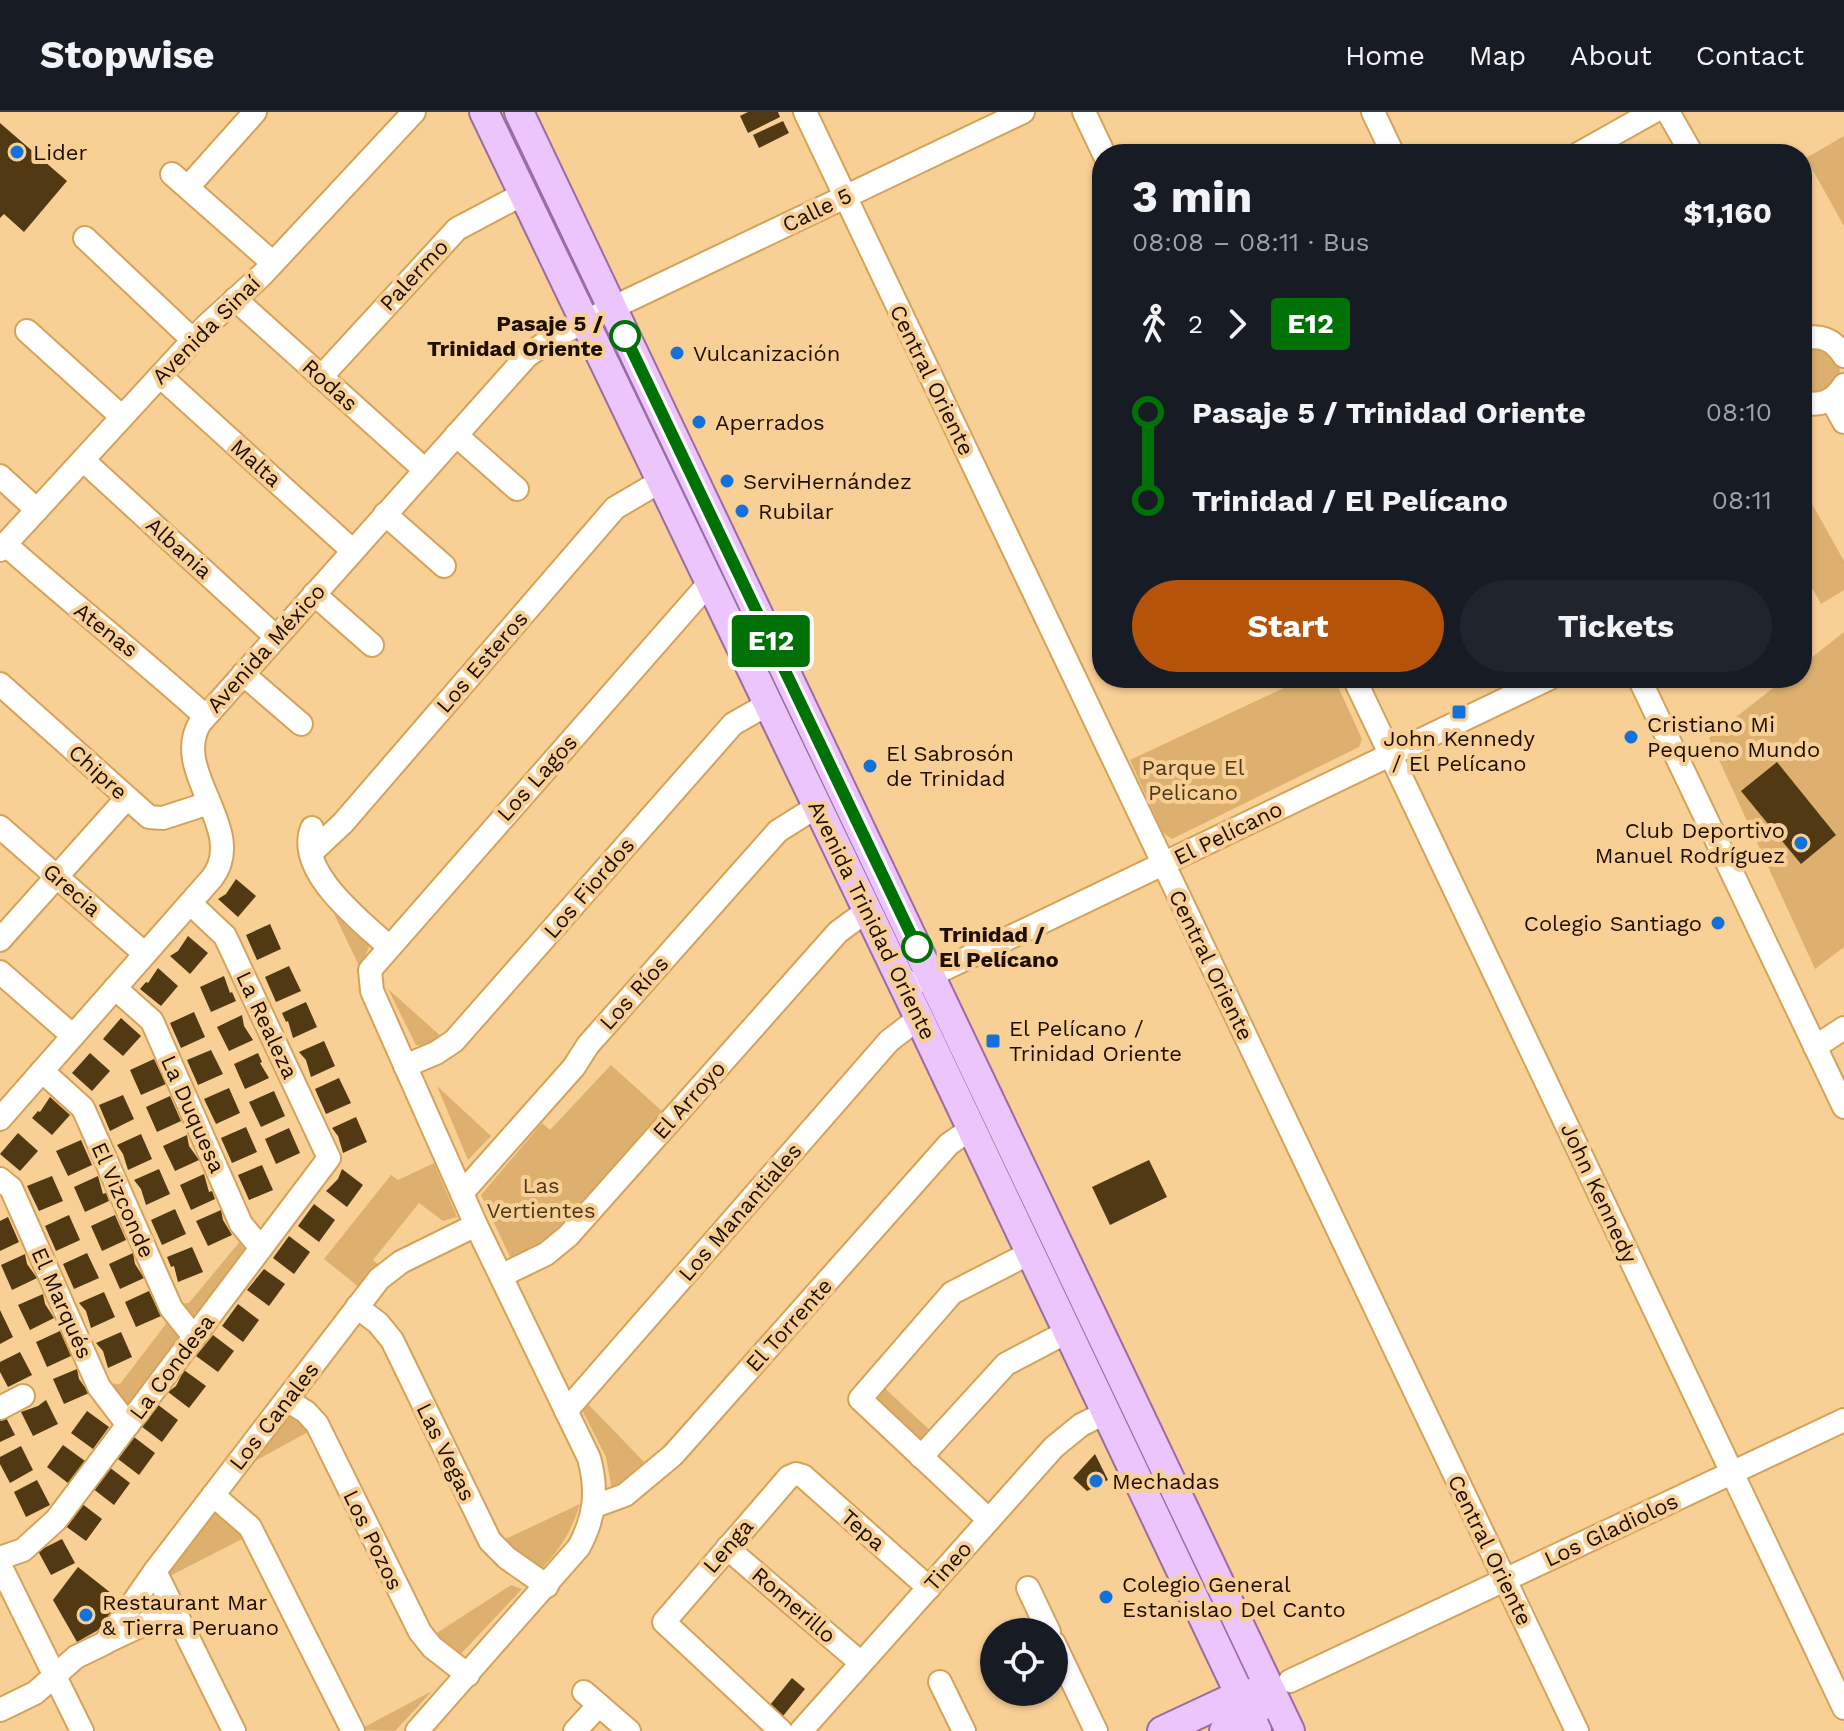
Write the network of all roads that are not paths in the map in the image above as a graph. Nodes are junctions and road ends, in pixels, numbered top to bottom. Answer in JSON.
{"nodes":[{"id":1,"x":255,"y":112,"type":"edge"},
{"id":2,"x":414,"y":112,"type":"edge"},
{"id":3,"x":484,"y":112,"type":"edge"},
{"id":4,"x":519,"y":112,"type":"edge"},
{"id":5,"x":805,"y":112,"type":"edge"},
{"id":6,"x":1023,"y":112,"type":"edge"},
{"id":7,"x":1084,"y":112,"type":"edge"},
{"id":8,"x":1373,"y":112,"type":"edge"},
{"id":9,"x":1653,"y":112,"type":"edge"},
{"id":10,"x":1668,"y":112,"type":"edge"},
{"id":11,"x":1099,"y":144,"type":"edge"},
{"id":12,"x":1388,"y":144,"type":"edge"},
{"id":13,"x":1596,"y":144,"type":"edge"},
{"id":14,"x":1686,"y":144,"type":"edge"},
{"id":15,"x":523,"y":194,"type":"junction"},
{"id":16,"x":845,"y":197,"type":"junction"},
{"id":17,"x":85,"y":238,"type":"dead end"},
{"id":18,"x":273,"y":263,"type":"junction"},
{"id":19,"x":235,"y":299,"type":"junction"},
{"id":20,"x":612,"y":308,"type":"junction"},
{"id":21,"x":585,"y":322,"type":"junction"},
{"id":22,"x":27,"y":331,"type":"dead end"},
{"id":23,"x":1812,"y":337,"type":"edge"},
{"id":24,"x":193,"y":340,"type":"junction"},
{"id":25,"x":1844,"y":354,"type":"edge"},
{"id":26,"x":160,"y":376,"type":"junction"},
{"id":27,"x":321,"y":377,"type":"junction"},
{"id":28,"x":1837,"y":392,"type":"edge"},
{"id":29,"x":1812,"y":404,"type":"edge"},
{"id":30,"x":122,"y":417,"type":"junction"},
{"id":31,"x":1844,"y":422,"type":"edge"},
{"id":32,"x":456,"y":435,"type":"junction"},
{"id":33,"x":83,"y":460,"type":"junction"},
{"id":34,"x":425,"y":470,"type":"junction"},
{"id":35,"x":0,"y":476,"type":"edge"},
{"id":36,"x":661,"y":481,"type":"junction"},
{"id":37,"x":517,"y":489,"type":"dead end"},
{"id":38,"x":37,"y":510,"type":"junction"},
{"id":39,"x":385,"y":514,"type":"junction"},
{"id":40,"x":3,"y":547,"type":"edge"},
{"id":41,"x":353,"y":551,"type":"junction"},
{"id":42,"x":444,"y":566,"type":"dead end"},
{"id":43,"x":710,"y":582,"type":"junction"},
{"id":44,"x":314,"y":594,"type":"junction"},
{"id":45,"x":276,"y":637,"type":"junction"},
{"id":46,"x":372,"y":645,"type":"dead end"},
{"id":47,"x":243,"y":674,"type":"junction"},
{"id":48,"x":0,"y":684,"type":"edge"},
{"id":49,"x":1359,"y":688,"type":"edge"},
{"id":50,"x":1529,"y":688,"type":"edge"},
{"id":51,"x":1644,"y":688,"type":"edge"},
{"id":52,"x":768,"y":704,"type":"junction"},
{"id":53,"x":205,"y":716,"type":"junction"},
{"id":54,"x":301,"y":724,"type":"dead end"},
{"id":55,"x":1390,"y":755,"type":"junction"},
{"id":56,"x":127,"y":798,"type":"junction"},
{"id":57,"x":209,"y":803,"type":"junction"},
{"id":58,"x":818,"y":806,"type":"junction"},
{"id":59,"x":0,"y":827,"type":"edge"},
{"id":60,"x":312,"y":828,"type":"dead end"},
{"id":61,"x":311,"y":853,"type":"junction"},
{"id":62,"x":1163,"y":864,"type":"junction"},
{"id":63,"x":56,"y":876,"type":"junction"},
{"id":64,"x":190,"y":903,"type":"junction"},
{"id":65,"x":868,"y":910,"type":"junction"},
{"id":66,"x":0,"y":940,"type":"edge"},
{"id":67,"x":388,"y":946,"type":"junction"},
{"id":68,"x":145,"y":954,"type":"junction"},
{"id":69,"x":0,"y":972,"type":"edge"},
{"id":70,"x":930,"y":975,"type":"junction"},
{"id":71,"x":115,"y":988,"type":"junction"},
{"id":72,"x":905,"y":988,"type":"junction"},
{"id":73,"x":919,"y":1018,"type":"junction"},
{"id":74,"x":1844,"y":1028,"type":"edge"},
{"id":75,"x":73,"y":1036,"type":"junction"},
{"id":76,"x":1815,"y":1047,"type":"junction"},
{"id":77,"x":405,"y":1066,"type":"junction"},
{"id":78,"x":42,"y":1071,"type":"junction"},
{"id":79,"x":1844,"y":1107,"type":"edge"},
{"id":80,"x":0,"y":1119,"type":"edge"},
{"id":81,"x":971,"y":1129,"type":"junction"},
{"id":82,"x":329,"y":1158,"type":"joint"},
{"id":83,"x":0,"y":1179,"type":"edge"},
{"id":84,"x":462,"y":1193,"type":"junction"},
{"id":85,"x":476,"y":1225,"type":"junction"},
{"id":86,"x":261,"y":1248,"type":"junction"},
{"id":87,"x":1030,"y":1253,"type":"junction"},
{"id":88,"x":501,"y":1276,"type":"junction"},
{"id":89,"x":357,"y":1307,"type":"junction"},
{"id":90,"x":1067,"y":1332,"type":"junction"},
{"id":91,"x":194,"y":1337,"type":"junction"},
{"id":92,"x":23,"y":1396,"type":"dead end"},
{"id":93,"x":287,"y":1400,"type":"junction"},
{"id":94,"x":0,"y":1408,"type":"edge"},
{"id":95,"x":566,"y":1411,"type":"junction"},
{"id":96,"x":1105,"y":1413,"type":"junction"},
{"id":97,"x":1844,"y":1420,"type":"edge"},
{"id":98,"x":128,"y":1425,"type":"junction"},
{"id":99,"x":921,"y":1457,"type":"junction"},
{"id":100,"x":1732,"y":1473,"type":"junction"},
{"id":101,"x":796,"y":1474,"type":"joint"},
{"id":102,"x":213,"y":1495,"type":"junction"},
{"id":103,"x":595,"y":1506,"type":"junction"},
{"id":104,"x":989,"y":1520,"type":"junction"},
{"id":105,"x":727,"y":1548,"type":"junction"},
{"id":106,"x":0,"y":1558,"type":"edge"},
{"id":107,"x":0,"y":1565,"type":"edge"},
{"id":108,"x":155,"y":1571,"type":"junction"},
{"id":109,"x":1505,"y":1580,"type":"junction"},
{"id":110,"x":547,"y":1586,"type":"junction"},
{"id":111,"x":929,"y":1588,"type":"junction"},
{"id":112,"x":1028,"y":1588,"type":"dead end"},
{"id":113,"x":174,"y":1610,"type":"junction"},
{"id":114,"x":1042,"y":1618,"type":"edge"},
{"id":115,"x":105,"y":1643,"type":"junction"},
{"id":116,"x":861,"y":1663,"type":"junction"},
{"id":117,"x":1068,"y":1672,"type":"edge"},
{"id":118,"x":54,"y":1674,"type":"junction"},
{"id":119,"x":468,"y":1675,"type":"junction"},
{"id":120,"x":940,"y":1682,"type":"dead end"},
{"id":121,"x":1280,"y":1686,"type":"junction"},
{"id":122,"x":1844,"y":1708,"type":"edge"},
{"id":123,"x":0,"y":1710,"type":"edge"},
{"id":124,"x":1249,"y":1715,"type":"edge"},
{"id":125,"x":82,"y":1731,"type":"edge"},
{"id":126,"x":234,"y":1731,"type":"edge"},
{"id":127,"x":353,"y":1731,"type":"edge"},
{"id":128,"x":417,"y":1731,"type":"edge"},
{"id":129,"x":575,"y":1731,"type":"edge"},
{"id":130,"x":629,"y":1731,"type":"edge"},
{"id":131,"x":781,"y":1731,"type":"edge"},
{"id":132,"x":801,"y":1731,"type":"edge"},
{"id":133,"x":964,"y":1731,"type":"edge"},
{"id":134,"x":1096,"y":1731,"type":"edge"},
{"id":135,"x":1162,"y":1731,"type":"edge"},
{"id":136,"x":1224,"y":1731,"type":"edge"},
{"id":137,"x":1290,"y":1731,"type":"edge"},
{"id":138,"x":1577,"y":1731,"type":"edge"}],
"edges":[{"from":1,"to":18,"type":"street"},
{"from":2,"to":18,"type":"street","name":"Avenida Sinaí"},
{"from":3,"to":15,"type":"main road","name":"Avenida Trinidad Oriente"},
{"from":4,"to":20,"type":"main road","name":"Avenida Trinidad Oriente"},
{"from":5,"to":16,"type":"street","name":"Central Oriente"},
{"from":6,"to":16,"type":"street","name":"Calle 5"},
{"from":7,"to":11,"type":"street"},
{"from":8,"to":12,"type":"street"},
{"from":9,"to":13,"type":"street"},
{"from":10,"to":14,"type":"street"},
{"from":15,"to":21,"type":"main road","name":"Avenida Trinidad Oriente"},
{"from":15,"to":27,"type":"street","name":"Palermo"},
{"from":16,"to":20,"type":"street","name":"Calle 5"},
{"from":16,"to":62,"type":"street","name":"Central Oriente"},
{"from":17,"to":24,"type":"street"},
{"from":18,"to":19,"type":"street","name":"Avenida Sinaí"},
{"from":19,"to":24,"type":"street","name":"Avenida Sinaí"},
{"from":19,"to":27,"type":"street","name":"Rodas"},
{"from":20,"to":21,"type":"street","name":"Avenida México"},
{"from":20,"to":70,"type":"main road","name":"Avenida Trinidad Oriente"},
{"from":21,"to":32,"type":"street","name":"Avenida México"},
{"from":21,"to":36,"type":"main road","name":"Avenida Trinidad Oriente"},
{"from":22,"to":30,"type":"street"},
{"from":23,"to":25,"type":"street"},
{"from":24,"to":26,"type":"street","name":"Avenida Sinaí"},
{"from":26,"to":30,"type":"street","name":"Avenida Sinaí"},
{"from":26,"to":41,"type":"street","name":"Malta"},
{"from":27,"to":34,"type":"street","name":"Rodas"},
{"from":28,"to":29,"type":"street"},
{"from":28,"to":31,"type":"street"},
{"from":30,"to":33,"type":"street","name":"Avenida Sinaí"},
{"from":32,"to":34,"type":"street","name":"Avenida México"},
{"from":32,"to":37,"type":"street"},
{"from":33,"to":38,"type":"street","name":"Avenida Sinaí"},
{"from":33,"to":45,"type":"street","name":"Albania"},
{"from":34,"to":39,"type":"street","name":"Avenida México"},
{"from":35,"to":38,"type":"street"},
{"from":36,"to":43,"type":"main road","name":"Avenida Trinidad Oriente"},
{"from":36,"to":61,"type":"street","name":"Los Esteros"},
{"from":38,"to":40,"type":"street","name":"Avenida Sinaí"},
{"from":39,"to":41,"type":"street","name":"Avenida México"},
{"from":39,"to":42,"type":"street"},
{"from":40,"to":53,"type":"street","name":"Atenas"},
{"from":41,"to":44,"type":"street","name":"Avenida México"},
{"from":43,"to":52,"type":"main road","name":"Avenida Trinidad Oriente"},
{"from":43,"to":67,"type":"street","name":"Los Lagos"},
{"from":44,"to":45,"type":"street","name":"Avenida México"},
{"from":44,"to":46,"type":"street"},
{"from":45,"to":47,"type":"street","name":"Avenida México"},
{"from":47,"to":53,"type":"street","name":"Avenida México"},
{"from":47,"to":54,"type":"street"},
{"from":48,"to":56,"type":"street","name":"Chipre"},
{"from":49,"to":55,"type":"street","name":"John Kennedy"},
{"from":50,"to":55,"type":"street","name":"El Pelícano"},
{"from":51,"to":76,"type":"street"},
{"from":52,"to":58,"type":"main road","name":"Avenida Trinidad Oriente"},
{"from":52,"to":77,"type":"street","name":"Los Fiordos"},
{"from":53,"to":57,"type":"street","name":"Avenida México"},
{"from":55,"to":62,"type":"street","name":"El Pelícano"},
{"from":55,"to":100,"type":"street","name":"John Kennedy"},
{"from":56,"to":57,"type":"street","name":"Chipre"},
{"from":56,"to":63,"type":"street"},
{"from":57,"to":64,"type":"street","name":"Avenida México"},
{"from":58,"to":65,"type":"main road","name":"Avenida Trinidad Oriente"},
{"from":58,"to":84,"type":"street","name":"Los Ríos"},
{"from":59,"to":63,"type":"street","name":"Grecia"},
{"from":60,"to":61,"type":"street"},
{"from":61,"to":67,"type":"street"},
{"from":62,"to":70,"type":"street","name":"El Pelícano"},
{"from":62,"to":109,"type":"street","name":"Central Oriente"},
{"from":63,"to":66,"type":"street"},
{"from":63,"to":68,"type":"street","name":"Grecia"},
{"from":64,"to":68,"type":"street","name":"Avenida México"},
{"from":64,"to":82,"type":"street","name":"La Realeza"},
{"from":65,"to":72,"type":"main road","name":"Avenida Trinidad Oriente"},
{"from":65,"to":88,"type":"street","name":"El Arroyo"},
{"from":67,"to":77,"type":"street","name":"Los Lagos"},
{"from":68,"to":71,"type":"street","name":"Avenida México"},
{"from":69,"to":75,"type":"street"},
{"from":70,"to":72,"type":"street","name":"El Pelícano"},
{"from":70,"to":121,"type":"main road","name":"Avenida Trinidad Oriente"},
{"from":71,"to":75,"type":"street","name":"Avenida México"},
{"from":71,"to":86,"type":"street","name":"La Duquesa"},
{"from":72,"to":73,"type":"main road","name":"Avenida Trinidad Oriente"},
{"from":73,"to":81,"type":"main road","name":"Avenida Trinidad Oriente"},
{"from":73,"to":95,"type":"street","name":"Los Manantiales"},
{"from":74,"to":76,"type":"street"},
{"from":75,"to":78,"type":"street","name":"Avenida México"},
{"from":76,"to":79,"type":"street"},
{"from":77,"to":84,"type":"street"},
{"from":78,"to":80,"type":"street","name":"Avenida México"},
{"from":78,"to":91,"type":"street","name":"El Vizconde"},
{"from":81,"to":87,"type":"main road","name":"Avenida Trinidad Oriente"},
{"from":81,"to":103,"type":"street","name":"El Torrente"},
{"from":82,"to":86,"type":"street","name":"La Condesa"},
{"from":83,"to":98,"type":"street","name":"El Marqués"},
{"from":84,"to":85,"type":"street"},
{"from":85,"to":88,"type":"street"},
{"from":85,"to":89,"type":"street","name":"Los Canales"},
{"from":86,"to":91,"type":"street","name":"La Condesa"},
{"from":87,"to":90,"type":"main road","name":"Avenida Trinidad Oriente"},
{"from":87,"to":99,"type":"street"},
{"from":88,"to":95,"type":"street"},
{"from":89,"to":93,"type":"street","name":"Los Canales"},
{"from":89,"to":110,"type":"street","name":"Las Vegas"},
{"from":90,"to":96,"type":"main road","name":"Avenida Trinidad Oriente"},
{"from":90,"to":99,"type":"street"},
{"from":91,"to":98,"type":"street","name":"La Condesa"},
{"from":92,"to":94,"type":"street"},
{"from":93,"to":102,"type":"street","name":"Los Canales"},
{"from":93,"to":119,"type":"street","name":"Los Pozos"},
{"from":95,"to":103,"type":"street"},
{"from":96,"to":104,"type":"street","name":"Tineo"},
{"from":96,"to":124,"type":"main road","name":"Avenida Trinidad Oriente"},
{"from":97,"to":100,"type":"street","name":"Los Gladiolos"},
{"from":98,"to":106,"type":"street","name":"La Condesa"},
{"from":99,"to":104,"type":"street"},
{"from":100,"to":109,"type":"street","name":"Los Gladiolos"},
{"from":100,"to":122,"type":"street","name":"John Kennedy"},
{"from":101,"to":105,"type":"street","name":"Lenga"},
{"from":101,"to":111,"type":"street","name":"Tepa"},
{"from":102,"to":108,"type":"street","name":"Los Canales"},
{"from":102,"to":127,"type":"street"},
{"from":103,"to":110,"type":"street"},
{"from":104,"to":111,"type":"street","name":"Tineo"},
{"from":105,"to":116,"type":"street","name":"Romerillo"},
{"from":105,"to":131,"type":"street","name":"Lenga"},
{"from":107,"to":118,"type":"street"},
{"from":108,"to":113,"type":"street"},
{"from":108,"to":115,"type":"street","name":"Los Canales"},
{"from":109,"to":121,"type":"street","name":"Los Gladiolos"},
{"from":109,"to":138,"type":"street","name":"Central Oriente"},
{"from":110,"to":119,"type":"street"},
{"from":111,"to":116,"type":"street","name":"Tineo"},
{"from":112,"to":114,"type":"street"},
{"from":113,"to":115,"type":"street","name":"Los Canales"},
{"from":113,"to":126,"type":"street"},
{"from":115,"to":118,"type":"street","name":"Los Canales"},
{"from":116,"to":132,"type":"street","name":"Tineo"},
{"from":117,"to":134,"type":"street"},
{"from":118,"to":123,"type":"street","name":"Los Canales"},
{"from":118,"to":125,"type":"street"},
{"from":119,"to":128,"type":"street"},
{"from":120,"to":133,"type":"street"},
{"from":121,"to":124,"type":"main road"},
{"from":121,"to":137,"type":"main road","name":"Avenida Trinidad Oriente"},
{"from":124,"to":135,"type":"main road"},
{"from":124,"to":136,"type":"main road"},
{"from":129,"to":130,"type":"street"}]}
